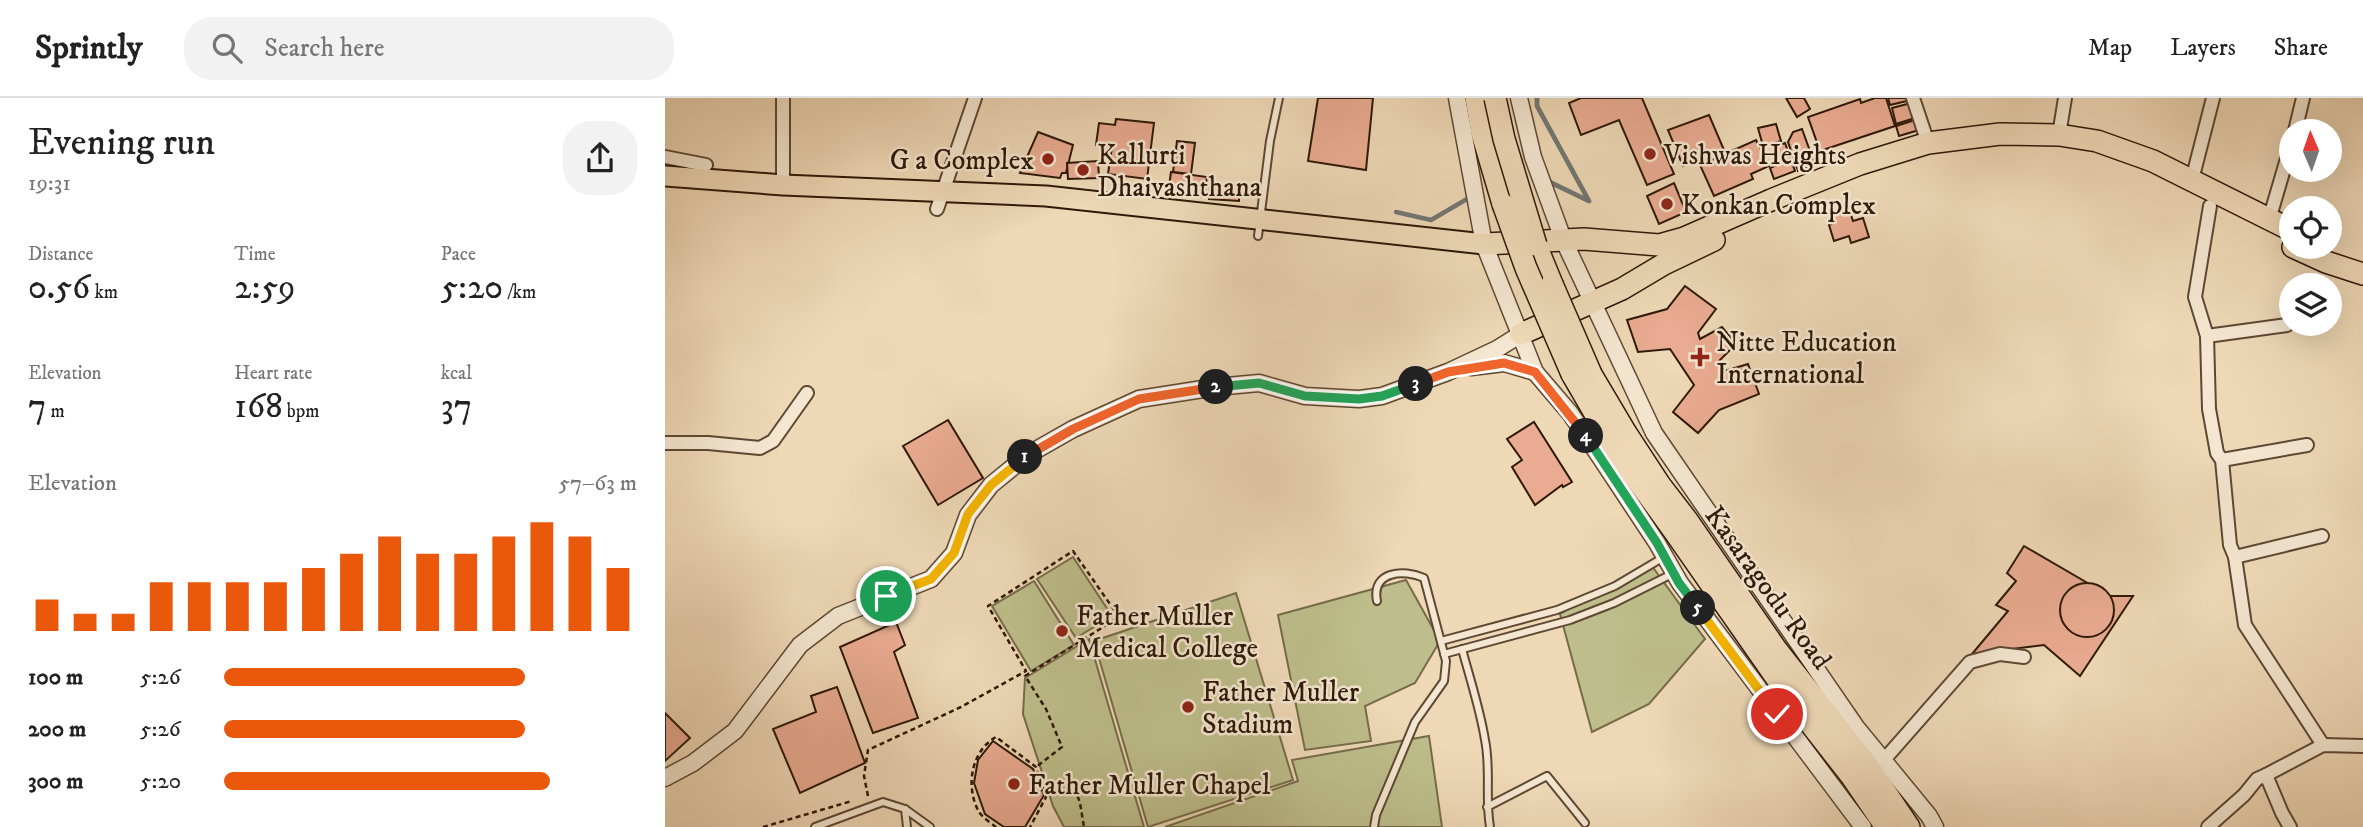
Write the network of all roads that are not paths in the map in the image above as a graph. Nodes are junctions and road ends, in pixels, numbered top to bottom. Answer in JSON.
{"nodes":[{"id":1,"x":783,"y":98,"type":"edge"},
{"id":2,"x":975,"y":98,"type":"edge"},
{"id":3,"x":1279,"y":98,"type":"edge"},
{"id":4,"x":1457,"y":98,"type":"edge"},
{"id":5,"x":1476,"y":98,"type":"edge"},
{"id":6,"x":1495,"y":98,"type":"edge"},
{"id":7,"x":1519,"y":98,"type":"edge"},
{"id":8,"x":1913,"y":98,"type":"edge"},
{"id":9,"x":2065,"y":98,"type":"edge"},
{"id":10,"x":2213,"y":98,"type":"edge"},
{"id":11,"x":2303,"y":98,"type":"edge"},
{"id":12,"x":2298,"y":119,"type":"edge"},
{"id":13,"x":2059,"y":135,"type":"junction"},
{"id":14,"x":1928,"y":143,"type":"junction"},
{"id":15,"x":665,"y":157,"type":"edge"},
{"id":16,"x":706,"y":164,"type":"dead end"},
{"id":17,"x":665,"y":176,"type":"edge"},
{"id":18,"x":2192,"y":180,"type":"junction"},
{"id":19,"x":2280,"y":182,"type":"edge"},
{"id":20,"x":783,"y":185,"type":"junction"},
{"id":21,"x":940,"y":199,"type":"junction"},
{"id":22,"x":2210,"y":206,"type":"junction"},
{"id":23,"x":2269,"y":220,"type":"junction"},
{"id":24,"x":2279,"y":225,"type":"edge"},
{"id":25,"x":1259,"y":227,"type":"junction"},
{"id":26,"x":1563,"y":239,"type":"junction"},
{"id":27,"x":2279,"y":240,"type":"edge"},
{"id":28,"x":1484,"y":244,"type":"junction"},
{"id":29,"x":2342,"y":252,"type":"edge"},
{"id":30,"x":2320,"y":259,"type":"edge"},
{"id":31,"x":2363,"y":259,"type":"edge"},
{"id":32,"x":2363,"y":274,"type":"edge"},
{"id":33,"x":1592,"y":302,"type":"junction"},
{"id":34,"x":2279,"y":326,"type":"edge"},
{"id":35,"x":1521,"y":334,"type":"junction"},
{"id":36,"x":2207,"y":336,"type":"junction"},
{"id":37,"x":1448,"y":372,"type":"junction"},
{"id":38,"x":1535,"y":372,"type":"junction"},
{"id":39,"x":1582,"y":374,"type":"junction"},
{"id":40,"x":807,"y":393,"type":"dead end"},
{"id":41,"x":665,"y":443,"type":"edge"},
{"id":42,"x":2307,"y":445,"type":"dead end"},
{"id":43,"x":2222,"y":460,"type":"junction"},
{"id":44,"x":2322,"y":536,"type":"dead end"},
{"id":45,"x":1664,"y":556,"type":"junction"},
{"id":46,"x":2235,"y":557,"type":"junction"},
{"id":47,"x":1674,"y":573,"type":"junction"},
{"id":48,"x":1377,"y":601,"type":"dead end"},
{"id":49,"x":1441,"y":641,"type":"junction"},
{"id":50,"x":1462,"y":649,"type":"junction"},
{"id":51,"x":1444,"y":654,"type":"junction"},
{"id":52,"x":2024,"y":657,"type":"dead end"},
{"id":53,"x":2323,"y":745,"type":"junction"},
{"id":54,"x":2363,"y":746,"type":"edge"},
{"id":55,"x":1883,"y":761,"type":"junction"},
{"id":56,"x":2266,"y":775,"type":"junction"},
{"id":57,"x":665,"y":778,"type":"edge"},
{"id":58,"x":1487,"y":807,"type":"junction"},
{"id":59,"x":905,"y":809,"type":"junction"},
{"id":60,"x":1585,"y":823,"type":"dead end"},
{"id":61,"x":815,"y":827,"type":"edge"},
{"id":62,"x":907,"y":827,"type":"edge"},
{"id":63,"x":930,"y":827,"type":"edge"},
{"id":64,"x":1374,"y":827,"type":"edge"},
{"id":65,"x":1490,"y":827,"type":"edge"},
{"id":66,"x":1863,"y":827,"type":"edge"},
{"id":67,"x":1886,"y":827,"type":"edge"},
{"id":68,"x":1909,"y":827,"type":"edge"},
{"id":69,"x":1935,"y":827,"type":"edge"},
{"id":70,"x":2208,"y":827,"type":"edge"},
{"id":71,"x":2290,"y":827,"type":"edge"}],
"edges":[{"from":1,"to":20,"type":"street"},
{"from":2,"to":21,"type":"street"},
{"from":3,"to":25,"type":"lane"},
{"from":4,"to":28,"type":"street"},
{"from":5,"to":39,"type":"highway","bridge":true},
{"from":6,"to":39,"type":"highway","bridge":true},
{"from":7,"to":26,"type":"street"},
{"from":8,"to":14,"type":"street"},
{"from":9,"to":13,"type":"street"},
{"from":10,"to":18,"type":"street"},
{"from":11,"to":12,"type":"street"},
{"from":13,"to":14,"type":"highway"},
{"from":13,"to":18,"type":"highway"},
{"from":14,"to":26,"type":"highway"},
{"from":15,"to":16,"type":"street"},
{"from":17,"to":20,"type":"main road"},
{"from":18,"to":23,"type":"highway"},
{"from":19,"to":23,"type":"street"},
{"from":20,"to":21,"type":"main road"},
{"from":21,"to":25,"type":"main road"},
{"from":22,"to":27,"type":"highway"},
{"from":22,"to":33,"type":"highway"},
{"from":22,"to":36,"type":"street"},
{"from":23,"to":24,"type":"highway"},
{"from":25,"to":28,"type":"main road"},
{"from":26,"to":28,"type":"highway"},
{"from":26,"to":33,"type":"street"},
{"from":28,"to":35,"type":"street"},
{"from":29,"to":31,"type":"highway"},
{"from":30,"to":32,"type":"highway"},
{"from":33,"to":35,"type":"highway"},
{"from":33,"to":55,"type":"street"},
{"from":34,"to":36,"type":"street"},
{"from":35,"to":37,"type":"street"},
{"from":35,"to":38,"type":"street"},
{"from":36,"to":43,"type":"street"},
{"from":37,"to":38,"type":"street"},
{"from":37,"to":57,"type":"street"},
{"from":38,"to":45,"type":"street"},
{"from":39,"to":67,"type":"highway","name":"Kasaragodu Road"},
{"from":39,"to":68,"type":"highway","name":"Kasaragodu Road"},
{"from":40,"to":41,"type":"street"},
{"from":42,"to":43,"type":"street"},
{"from":43,"to":46,"type":"street"},
{"from":44,"to":46,"type":"street"},
{"from":45,"to":47,"type":"street"},
{"from":45,"to":49,"type":"lane"},
{"from":46,"to":53,"type":"street"},
{"from":47,"to":50,"type":"lane"},
{"from":47,"to":66,"type":"street"},
{"from":48,"to":49,"type":"lane"},
{"from":49,"to":51,"type":"lane"},
{"from":50,"to":51,"type":"lane"},
{"from":50,"to":58,"type":"lane"},
{"from":51,"to":64,"type":"lane"},
{"from":52,"to":55,"type":"street"},
{"from":53,"to":54,"type":"street"},
{"from":53,"to":56,"type":"street"},
{"from":55,"to":69,"type":"street"},
{"from":56,"to":70,"type":"street"},
{"from":56,"to":71,"type":"street"},
{"from":58,"to":60,"type":"lane"},
{"from":58,"to":65,"type":"lane"},
{"from":59,"to":61,"type":"lane"},
{"from":59,"to":62,"type":"lane"},
{"from":59,"to":63,"type":"lane"}]}
